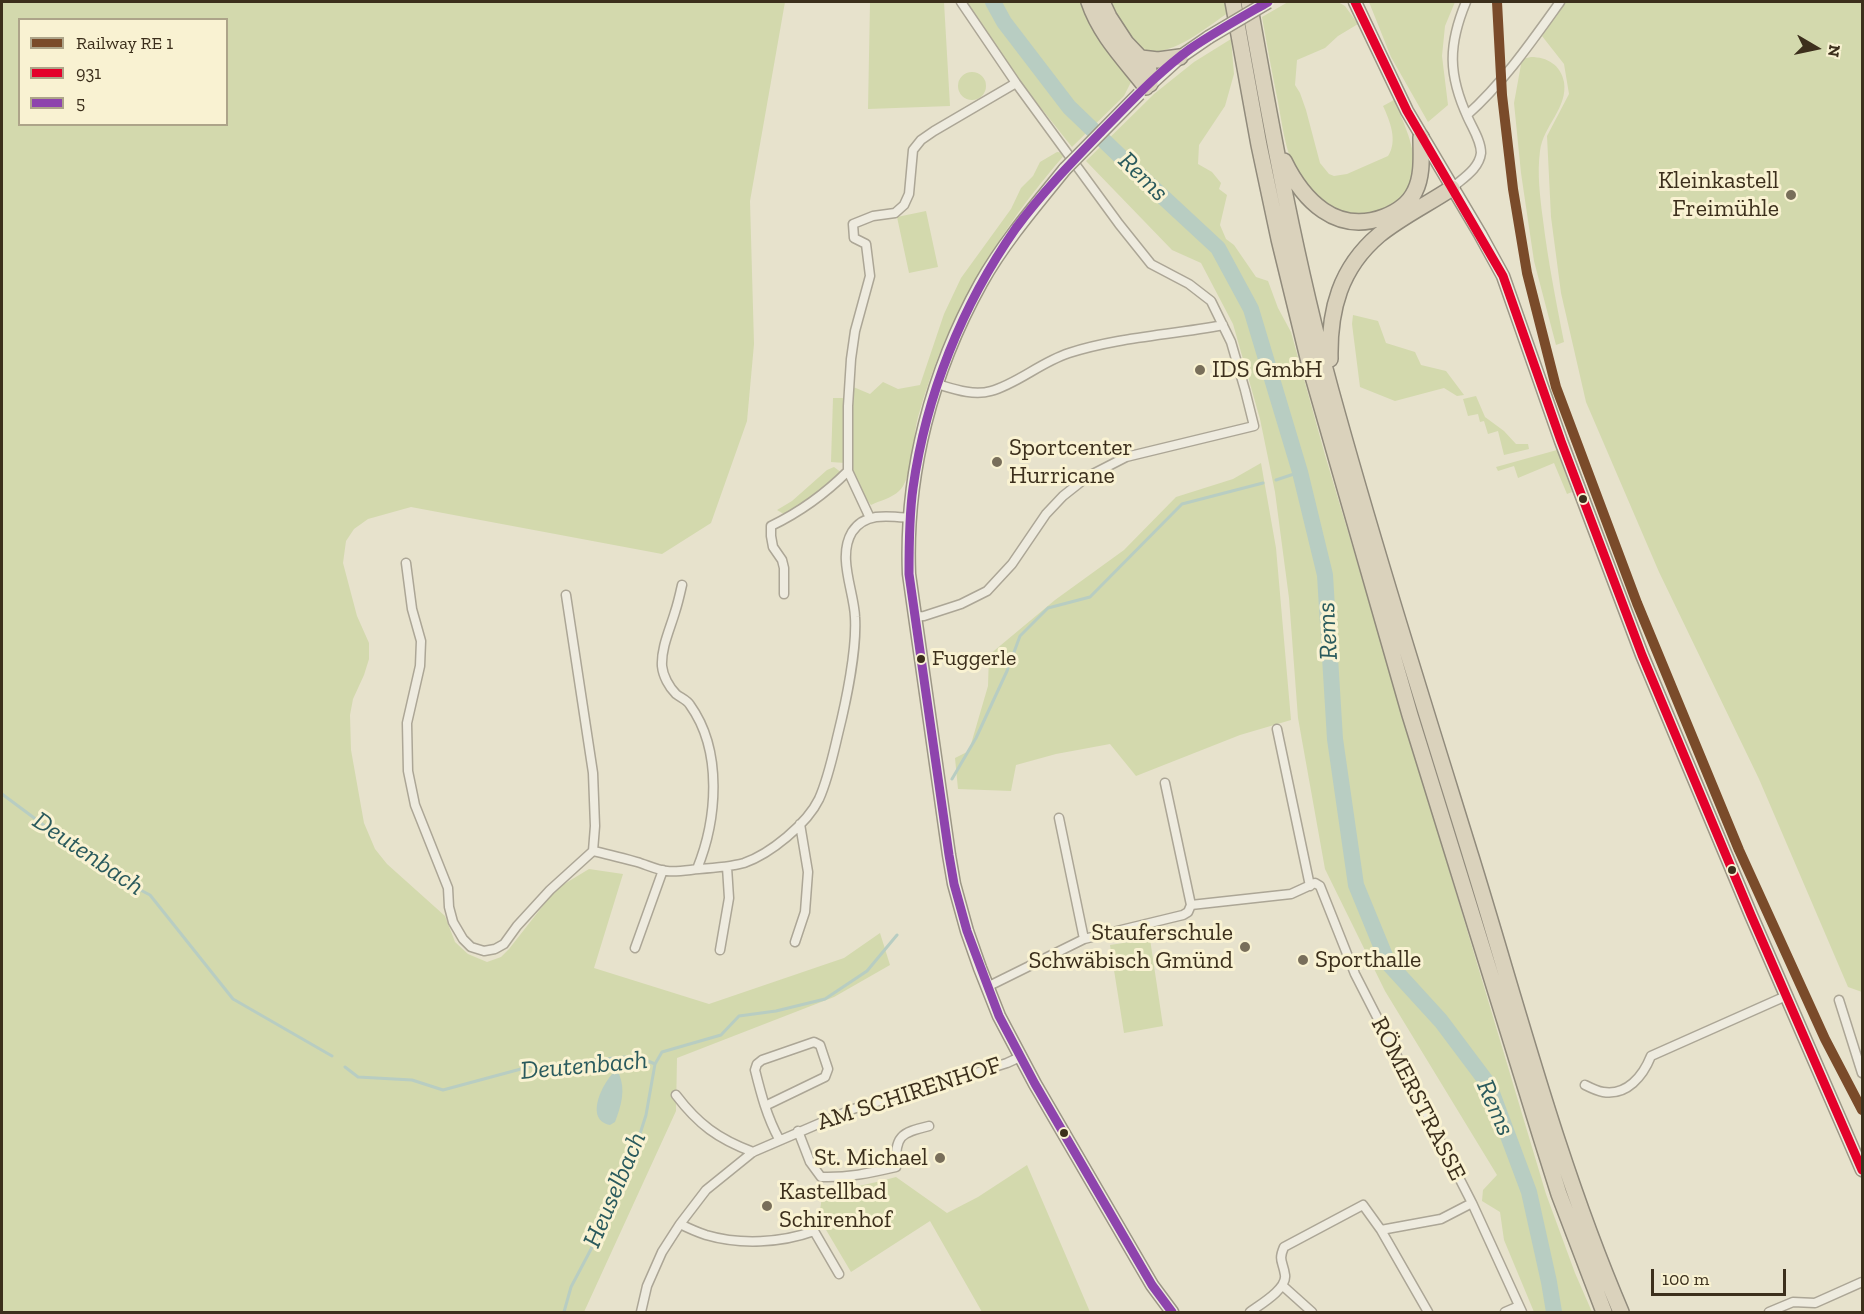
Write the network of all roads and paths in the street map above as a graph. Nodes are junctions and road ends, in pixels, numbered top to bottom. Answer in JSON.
{"nodes":[{"id":1,"x":961,"y":2,"type":"edge"},
{"id":2,"x":1089,"y":2,"type":"edge"},
{"id":3,"x":1102,"y":2,"type":"edge"},
{"id":4,"x":1233,"y":2,"type":"edge"},
{"id":5,"x":1249,"y":2,"type":"edge"},
{"id":6,"x":1268,"y":2,"type":"edge"},
{"id":7,"x":1355,"y":2,"type":"edge"},
{"id":8,"x":1466,"y":2,"type":"edge"},
{"id":9,"x":1560,"y":2,"type":"edge"},
{"id":10,"x":1180,"y":57,"type":"junction"},
{"id":11,"x":1141,"y":58,"type":"junction"},
{"id":12,"x":1016,"y":83,"type":"junction"},
{"id":13,"x":1145,"y":88,"type":"junction"},
{"id":14,"x":1467,"y":116,"type":"junction"},
{"id":15,"x":1421,"y":137,"type":"junction"},
{"id":16,"x":1274,"y":141,"type":"junction"},
{"id":17,"x":1452,"y":188,"type":"junction"},
{"id":18,"x":1408,"y":202,"type":"junction"},
{"id":19,"x":1223,"y":325,"type":"junction"},
{"id":20,"x":937,"y":384,"type":"junction"},
{"id":21,"x":1330,"y":389,"type":"junction"},
{"id":22,"x":848,"y":471,"type":"junction"},
{"id":23,"x":870,"y":518,"type":"junction"},
{"id":24,"x":910,"y":518,"type":"junction"},
{"id":25,"x":406,"y":563,"type":"dead end"},
{"id":26,"x":682,"y":585,"type":"dead end"},
{"id":27,"x":784,"y":594,"type":"dead end"},
{"id":28,"x":566,"y":595,"type":"dead end"},
{"id":29,"x":914,"y":617,"type":"junction"},
{"id":30,"x":1277,"y":729,"type":"dead end"},
{"id":31,"x":1165,"y":783,"type":"dead end"},
{"id":32,"x":1059,"y":819,"type":"dead end"},
{"id":33,"x":800,"y":824,"type":"junction"},
{"id":34,"x":593,"y":850,"type":"junction"},
{"id":35,"x":727,"y":867,"type":"junction"},
{"id":36,"x":697,"y":869,"type":"junction"},
{"id":37,"x":663,"y":870,"type":"junction"},
{"id":38,"x":1313,"y":885,"type":"junction"},
{"id":39,"x":1191,"y":905,"type":"junction"},
{"id":40,"x":1084,"y":939,"type":"junction"},
{"id":41,"x":795,"y":942,"type":"dead end"},
{"id":42,"x":635,"y":948,"type":"dead end"},
{"id":43,"x":720,"y":950,"type":"dead end"},
{"id":44,"x":987,"y":987,"type":"junction"},
{"id":45,"x":1786,"y":996,"type":"junction"},
{"id":46,"x":1839,"y":1000,"type":"dead end"},
{"id":47,"x":1020,"y":1057,"type":"junction"},
{"id":48,"x":1863,"y":1072,"type":"edge"},
{"id":49,"x":1585,"y":1085,"type":"dead end"},
{"id":50,"x":676,"y":1095,"type":"dead end"},
{"id":51,"x":765,"y":1106,"type":"junction"},
{"id":52,"x":929,"y":1126,"type":"dead end"},
{"id":53,"x":798,"y":1131,"type":"junction"},
{"id":54,"x":779,"y":1139,"type":"junction"},
{"id":55,"x":753,"y":1152,"type":"junction"},
{"id":56,"x":1863,"y":1170,"type":"edge"},
{"id":57,"x":1472,"y":1203,"type":"junction"},
{"id":58,"x":680,"y":1224,"type":"junction"},
{"id":59,"x":1381,"y":1230,"type":"junction"},
{"id":60,"x":839,"y":1274,"type":"dead end"},
{"id":61,"x":1863,"y":1282,"type":"edge"},
{"id":62,"x":1283,"y":1286,"type":"junction"},
{"id":63,"x":1520,"y":1309,"type":"edge"},
{"id":64,"x":641,"y":1312,"type":"edge"},
{"id":65,"x":1172,"y":1312,"type":"edge"},
{"id":66,"x":1250,"y":1312,"type":"edge"},
{"id":67,"x":1311,"y":1312,"type":"edge"},
{"id":68,"x":1428,"y":1312,"type":"edge"},
{"id":69,"x":1504,"y":1312,"type":"edge"},
{"id":70,"x":1604,"y":1312,"type":"edge"},
{"id":71,"x":1621,"y":1312,"type":"edge"},
{"id":72,"x":1769,"y":1312,"type":"edge"}],
"edges":[{"from":1,"to":12,"type":"street"},
{"from":2,"to":13,"type":"highway"},
{"from":3,"to":11,"type":"highway"},
{"from":4,"to":70,"type":"highway"},
{"from":5,"to":16,"type":"highway"},
{"from":6,"to":10,"type":"street","bridge":true},
{"from":7,"to":15,"type":"street"},
{"from":8,"to":14,"type":"street"},
{"from":9,"to":14,"type":"street"},
{"from":10,"to":11,"type":"highway"},
{"from":10,"to":13,"type":"street"},
{"from":11,"to":13,"type":"highway"},
{"from":12,"to":19,"type":"street"},
{"from":12,"to":22,"type":"street"},
{"from":13,"to":20,"type":"street","bridge":true},
{"from":14,"to":17,"type":"street"},
{"from":15,"to":17,"type":"street"},
{"from":15,"to":18,"type":"highway"},
{"from":16,"to":18,"type":"highway"},
{"from":16,"to":21,"type":"highway"},
{"from":17,"to":18,"type":"highway"},
{"from":17,"to":21,"type":"highway"},
{"from":17,"to":45,"type":"street"},
{"from":19,"to":20,"type":"street"},
{"from":19,"to":29,"type":"street"},
{"from":20,"to":24,"type":"street"},
{"from":21,"to":71,"type":"highway"},
{"from":22,"to":23,"type":"street"},
{"from":22,"to":27,"type":"street"},
{"from":23,"to":24,"type":"street"},
{"from":23,"to":33,"type":"street"},
{"from":24,"to":29,"type":"street"},
{"from":25,"to":34,"type":"street"},
{"from":26,"to":36,"type":"street"},
{"from":28,"to":34,"type":"street"},
{"from":29,"to":44,"type":"street"},
{"from":30,"to":38,"type":"street","name":"RÖMERSTRASSE"},
{"from":31,"to":39,"type":"street"},
{"from":32,"to":40,"type":"street"},
{"from":33,"to":35,"type":"street"},
{"from":33,"to":41,"type":"street"},
{"from":34,"to":37,"type":"street"},
{"from":35,"to":36,"type":"street"},
{"from":35,"to":43,"type":"street"},
{"from":36,"to":37,"type":"street"},
{"from":37,"to":42,"type":"street"},
{"from":38,"to":39,"type":"street"},
{"from":38,"to":57,"type":"street","name":"RÖMERSTRASSE"},
{"from":39,"to":40,"type":"street"},
{"from":40,"to":44,"type":"street"},
{"from":44,"to":47,"type":"street"},
{"from":45,"to":49,"type":"street"},
{"from":45,"to":56,"type":"street"},
{"from":46,"to":48,"type":"street"},
{"from":47,"to":53,"type":"street","name":"AM SCHIRENHOF"},
{"from":47,"to":65,"type":"street"},
{"from":50,"to":55,"type":"street"},
{"from":51,"to":51,"type":"street"},
{"from":51,"to":54,"type":"street"},
{"from":52,"to":53,"type":"street","name":"AM SCHIRENHOF"},
{"from":53,"to":54,"type":"street","name":"AM SCHIRENHOF"},
{"from":54,"to":55,"type":"street","name":"AM SCHIRENHOF"},
{"from":55,"to":58,"type":"street","name":"AM SCHIRENHOF"},
{"from":57,"to":59,"type":"street"},
{"from":57,"to":63,"type":"street","name":"RÖMERSTRASSE"},
{"from":58,"to":60,"type":"street"},
{"from":58,"to":64,"type":"street","name":"AM SCHIRENHOF"},
{"from":59,"to":62,"type":"street"},
{"from":59,"to":68,"type":"street"},
{"from":61,"to":72,"type":"street"},
{"from":62,"to":66,"type":"street"},
{"from":62,"to":67,"type":"street"},
{"from":63,"to":69,"type":"street"}]}
